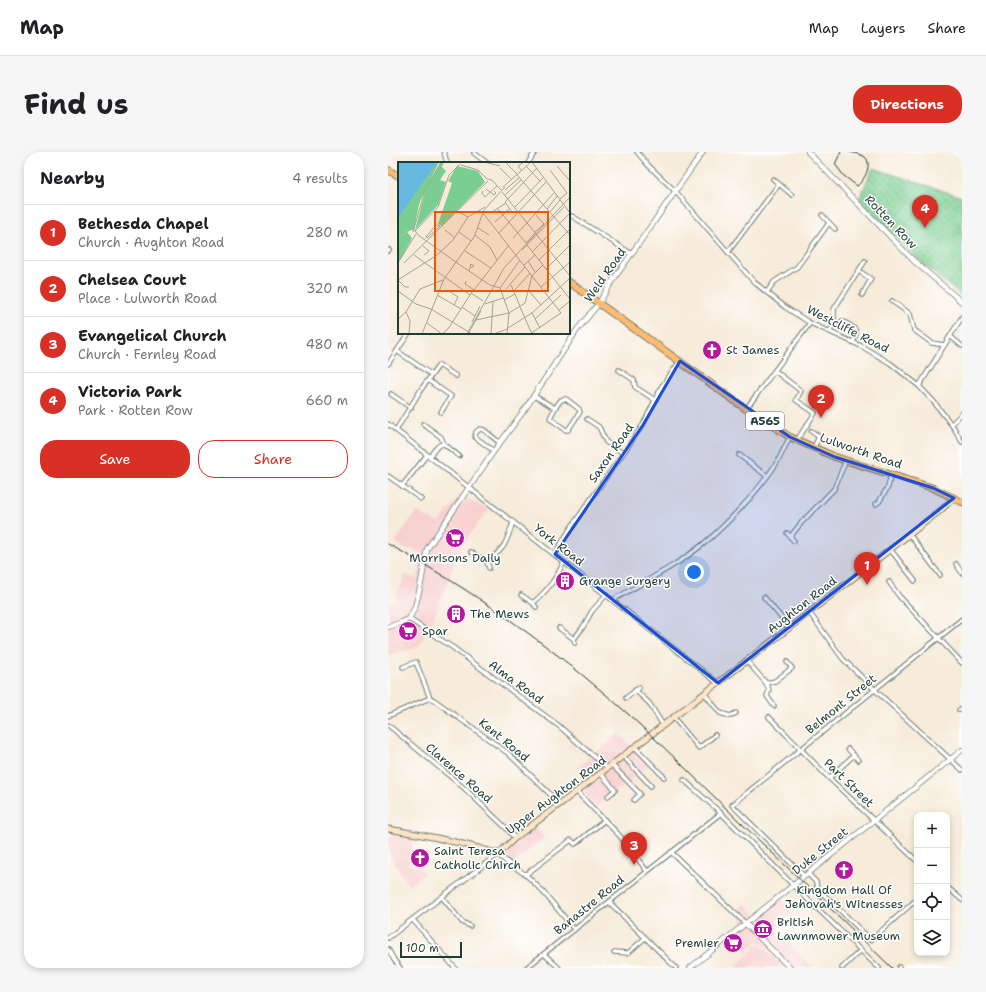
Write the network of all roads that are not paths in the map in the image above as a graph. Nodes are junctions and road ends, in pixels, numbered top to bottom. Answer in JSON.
{"nodes":[{"id":1,"x":444,"y":152,"type":"edge"},
{"id":2,"x":536,"y":152,"type":"edge"},
{"id":3,"x":637,"y":152,"type":"edge"},
{"id":4,"x":703,"y":152,"type":"edge"},
{"id":5,"x":808,"y":152,"type":"edge"},
{"id":6,"x":474,"y":153,"type":"edge"},
{"id":7,"x":447,"y":162,"type":"edge"},
{"id":8,"x":486,"y":162,"type":"edge"},
{"id":9,"x":529,"y":162,"type":"edge"},
{"id":10,"x":388,"y":170,"type":"edge"},
{"id":11,"x":398,"y":175,"type":"edge"},
{"id":12,"x":774,"y":179,"type":"dead end"},
{"id":13,"x":779,"y":184,"type":"junction"},
{"id":14,"x":676,"y":192,"type":"junction"},
{"id":15,"x":792,"y":195,"type":"dead end"},
{"id":16,"x":822,"y":215,"type":"dead end"},
{"id":17,"x":572,"y":216,"type":"dead end"},
{"id":18,"x":829,"y":223,"type":"junction"},
{"id":19,"x":835,"y":229,"type":"dead end"},
{"id":20,"x":728,"y":252,"type":"junction"},
{"id":21,"x":632,"y":254,"type":"junction"},
{"id":22,"x":865,"y":261,"type":"dead end"},
{"id":23,"x":859,"y":271,"type":"junction"},
{"id":24,"x":570,"y":283,"type":"edge"},
{"id":25,"x":767,"y":292,"type":"junction"},
{"id":26,"x":862,"y":295,"type":"dead end"},
{"id":27,"x":892,"y":301,"type":"dead end"},
{"id":28,"x":962,"y":302,"type":"edge"},
{"id":29,"x":599,"y":303,"type":"junction"},
{"id":30,"x":962,"y":317,"type":"edge"},
{"id":31,"x":842,"y":321,"type":"dead end"},
{"id":32,"x":810,"y":323,"type":"junction"},
{"id":33,"x":830,"y":331,"type":"junction"},
{"id":34,"x":408,"y":334,"type":"edge"},
{"id":35,"x":950,"y":336,"type":"junction"},
{"id":36,"x":853,"y":342,"type":"junction"},
{"id":37,"x":944,"y":345,"type":"junction"},
{"id":38,"x":962,"y":346,"type":"edge"},
{"id":39,"x":396,"y":351,"type":"junction"},
{"id":40,"x":680,"y":361,"type":"junction"},
{"id":41,"x":388,"y":364,"type":"edge"},
{"id":42,"x":619,"y":370,"type":"dead end"},
{"id":43,"x":775,"y":371,"type":"junction"},
{"id":44,"x":432,"y":376,"type":"junction"},
{"id":45,"x":456,"y":376,"type":"dead end"},
{"id":46,"x":428,"y":381,"type":"junction"},
{"id":47,"x":919,"y":386,"type":"junction"},
{"id":48,"x":391,"y":394,"type":"dead end"},
{"id":49,"x":534,"y":396,"type":"junction"},
{"id":50,"x":655,"y":400,"type":"junction"},
{"id":51,"x":410,"y":408,"type":"junction"},
{"id":52,"x":555,"y":408,"type":"junction"},
{"id":53,"x":746,"y":409,"type":"junction"},
{"id":54,"x":441,"y":412,"type":"dead end"},
{"id":55,"x":962,"y":414,"type":"edge"},
{"id":56,"x":587,"y":419,"type":"dead end"},
{"id":57,"x":388,"y":424,"type":"edge"},
{"id":58,"x":423,"y":424,"type":"dead end"},
{"id":59,"x":952,"y":424,"type":"junction"},
{"id":60,"x":396,"y":430,"type":"junction"},
{"id":61,"x":811,"y":431,"type":"dead end"},
{"id":62,"x":790,"y":437,"type":"junction"},
{"id":63,"x":797,"y":440,"type":"junction"},
{"id":64,"x":962,"y":441,"type":"edge"},
{"id":65,"x":500,"y":443,"type":"junction"},
{"id":66,"x":444,"y":444,"type":"junction"},
{"id":67,"x":814,"y":447,"type":"junction"},
{"id":68,"x":494,"y":451,"type":"junction"},
{"id":69,"x":623,"y":453,"type":"junction"},
{"id":70,"x":739,"y":455,"type":"dead end"},
{"id":71,"x":428,"y":456,"type":"junction"},
{"id":72,"x":459,"y":456,"type":"dead end"},
{"id":73,"x":846,"y":460,"type":"junction"},
{"id":74,"x":891,"y":474,"type":"junction"},
{"id":75,"x":388,"y":476,"type":"edge"},
{"id":76,"x":767,"y":476,"type":"junction"},
{"id":77,"x":402,"y":486,"type":"junction"},
{"id":78,"x":469,"y":488,"type":"junction"},
{"id":79,"x":954,"y":498,"type":"junction"},
{"id":80,"x":421,"y":499,"type":"dead end"},
{"id":81,"x":962,"y":502,"type":"edge"},
{"id":82,"x":876,"y":504,"type":"dead end"},
{"id":83,"x":513,"y":522,"type":"junction"},
{"id":84,"x":787,"y":533,"type":"dead end"},
{"id":85,"x":909,"y":534,"type":"junction"},
{"id":86,"x":790,"y":537,"type":"junction"},
{"id":87,"x":794,"y":541,"type":"dead end"},
{"id":88,"x":890,"y":549,"type":"junction"},
{"id":89,"x":471,"y":552,"type":"dead end"},
{"id":90,"x":555,"y":554,"type":"junction"},
{"id":91,"x":487,"y":562,"type":"junction"},
{"id":92,"x":564,"y":562,"type":"junction"},
{"id":93,"x":956,"y":564,"type":"dead end"},
{"id":94,"x":489,"y":568,"type":"dead end"},
{"id":95,"x":962,"y":573,"type":"edge"},
{"id":96,"x":940,"y":575,"type":"dead end"},
{"id":97,"x":915,"y":581,"type":"dead end"},
{"id":98,"x":889,"y":582,"type":"dead end"},
{"id":99,"x":521,"y":595,"type":"dead end"},
{"id":100,"x":606,"y":595,"type":"junction"},
{"id":101,"x":764,"y":597,"type":"dead end"},
{"id":102,"x":613,"y":600,"type":"junction"},
{"id":103,"x":533,"y":603,"type":"junction"},
{"id":104,"x":536,"y":607,"type":"dead end"},
{"id":105,"x":809,"y":612,"type":"junction"},
{"id":106,"x":409,"y":619,"type":"junction"},
{"id":107,"x":962,"y":619,"type":"edge"},
{"id":108,"x":388,"y":627,"type":"edge"},
{"id":109,"x":789,"y":627,"type":"junction"},
{"id":110,"x":559,"y":628,"type":"dead end"},
{"id":111,"x":938,"y":638,"type":"junction"},
{"id":112,"x":746,"y":660,"type":"junction"},
{"id":113,"x":787,"y":662,"type":"dead end"},
{"id":114,"x":962,"y":663,"type":"edge"},
{"id":115,"x":403,"y":667,"type":"dead end"},
{"id":116,"x":718,"y":683,"type":"junction"},
{"id":117,"x":766,"y":683,"type":"junction"},
{"id":118,"x":639,"y":688,"type":"dead end"},
{"id":119,"x":635,"y":690,"type":"junction"},
{"id":120,"x":874,"y":690,"type":"junction"},
{"id":121,"x":705,"y":694,"type":"junction"},
{"id":122,"x":430,"y":698,"type":"junction"},
{"id":123,"x":626,"y":698,"type":"dead end"},
{"id":124,"x":774,"y":706,"type":"dead end"},
{"id":125,"x":736,"y":713,"type":"dead end"},
{"id":126,"x":388,"y":716,"type":"edge"},
{"id":127,"x":673,"y":717,"type":"junction"},
{"id":128,"x":769,"y":717,"type":"dead end"},
{"id":129,"x":388,"y":725,"type":"edge"},
{"id":130,"x":663,"y":725,"type":"junction"},
{"id":131,"x":715,"y":735,"type":"dead end"},
{"id":132,"x":635,"y":747,"type":"junction"},
{"id":133,"x":848,"y":749,"type":"dead end"},
{"id":134,"x":800,"y":750,"type":"junction"},
{"id":135,"x":962,"y":750,"type":"edge"},
{"id":136,"x":854,"y":755,"type":"junction"},
{"id":137,"x":623,"y":756,"type":"junction"},
{"id":138,"x":950,"y":759,"type":"junction"},
{"id":139,"x":858,"y":760,"type":"dead end"},
{"id":140,"x":609,"y":767,"type":"junction"},
{"id":141,"x":962,"y":770,"type":"edge"},
{"id":142,"x":601,"y":774,"type":"junction"},
{"id":143,"x":664,"y":776,"type":"dead end"},
{"id":144,"x":830,"y":778,"type":"junction"},
{"id":145,"x":684,"y":780,"type":"dead end"},
{"id":146,"x":651,"y":786,"type":"dead end"},
{"id":147,"x":577,"y":792,"type":"junction"},
{"id":148,"x":608,"y":796,"type":"dead end"},
{"id":149,"x":634,"y":800,"type":"dead end"},
{"id":150,"x":560,"y":804,"type":"junction"},
{"id":151,"x":721,"y":813,"type":"junction"},
{"id":152,"x":605,"y":820,"type":"junction"},
{"id":153,"x":873,"y":821,"type":"junction"},
{"id":154,"x":388,"y":829,"type":"edge"},
{"id":155,"x":515,"y":838,"type":"junction"},
{"id":156,"x":671,"y":852,"type":"junction"},
{"id":157,"x":498,"y":854,"type":"junction"},
{"id":158,"x":914,"y":858,"type":"edge"},
{"id":159,"x":648,"y":871,"type":"junction"},
{"id":160,"x":525,"y":875,"type":"junction"},
{"id":161,"x":806,"y":875,"type":"junction"},
{"id":162,"x":793,"y":886,"type":"junction"},
{"id":163,"x":950,"y":890,"type":"edge"},
{"id":164,"x":442,"y":897,"type":"junction"},
{"id":165,"x":962,"y":900,"type":"edge"},
{"id":166,"x":609,"y":902,"type":"junction"},
{"id":167,"x":914,"y":902,"type":"edge"},
{"id":168,"x":413,"y":920,"type":"junction"},
{"id":169,"x":745,"y":923,"type":"junction"},
{"id":170,"x":470,"y":926,"type":"dead end"},
{"id":171,"x":574,"y":930,"type":"junction"},
{"id":172,"x":388,"y":938,"type":"edge"},
{"id":173,"x":645,"y":938,"type":"junction"},
{"id":174,"x":388,"y":949,"type":"edge"},
{"id":175,"x":861,"y":950,"type":"junction"},
{"id":176,"x":614,"y":952,"type":"dead end"},
{"id":177,"x":544,"y":954,"type":"junction"},
{"id":178,"x":400,"y":968,"type":"edge"},
{"id":179,"x":456,"y":968,"type":"edge"},
{"id":180,"x":526,"y":968,"type":"edge"},
{"id":181,"x":559,"y":968,"type":"edge"},
{"id":182,"x":676,"y":968,"type":"edge"},
{"id":183,"x":690,"y":968,"type":"edge"},
{"id":184,"x":790,"y":968,"type":"edge"},
{"id":185,"x":842,"y":968,"type":"edge"},
{"id":186,"x":879,"y":968,"type":"edge"}],
"edges":[{"from":1,"to":7,"type":"street"},
{"from":2,"to":9,"type":"street"},
{"from":3,"to":14,"type":"street","name":"Westcliffe Road"},
{"from":4,"to":14,"type":"street","name":"Weld Road"},
{"from":5,"to":28,"type":"street","name":"Rotten Row"},
{"from":6,"to":8,"type":"street"},
{"from":10,"to":11,"type":"highway"},
{"from":12,"to":13,"type":"street"},
{"from":13,"to":15,"type":"street"},
{"from":13,"to":20,"type":"street"},
{"from":14,"to":20,"type":"street","name":"Westcliffe Road"},
{"from":14,"to":21,"type":"street","name":"Weld Road"},
{"from":16,"to":18,"type":"street"},
{"from":17,"to":21,"type":"street"},
{"from":18,"to":19,"type":"street"},
{"from":18,"to":25,"type":"street"},
{"from":20,"to":25,"type":"street","name":"Westcliffe Road"},
{"from":21,"to":29,"type":"street","name":"Weld Road"},
{"from":22,"to":23,"type":"street"},
{"from":23,"to":26,"type":"street"},
{"from":23,"to":33,"type":"street"},
{"from":24,"to":29,"type":"highway","number":"A565"},
{"from":25,"to":32,"type":"street","name":"Westcliffe Road"},
{"from":27,"to":37,"type":"street"},
{"from":29,"to":40,"type":"highway","name":"Lulworth Road","number":"A565"},
{"from":29,"to":49,"type":"street","name":"Weld Road"},
{"from":30,"to":35,"type":"street"},
{"from":31,"to":36,"type":"street"},
{"from":32,"to":33,"type":"street","name":"Westcliffe Road"},
{"from":32,"to":43,"type":"street"},
{"from":33,"to":36,"type":"street","name":"Westcliffe Road"},
{"from":34,"to":39,"type":"street"},
{"from":35,"to":37,"type":"street"},
{"from":35,"to":38,"type":"street"},
{"from":36,"to":47,"type":"street","name":"Westcliffe Road"},
{"from":37,"to":47,"type":"street"},
{"from":39,"to":41,"type":"street"},
{"from":39,"to":44,"type":"street"},
{"from":40,"to":50,"type":"street","name":"Saxon Road"},
{"from":40,"to":53,"type":"highway","name":"Lulworth Road","number":"A565"},
{"from":42,"to":50,"type":"street"},
{"from":43,"to":53,"type":"street"},
{"from":43,"to":63,"type":"street"},
{"from":44,"to":45,"type":"street"},
{"from":44,"to":46,"type":"street"},
{"from":46,"to":51,"type":"street"},
{"from":46,"to":54,"type":"street"},
{"from":47,"to":59,"type":"street","name":"Westcliffe Road"},
{"from":48,"to":51,"type":"street"},
{"from":49,"to":52,"type":"street"},
{"from":49,"to":65,"type":"street","name":"Weld Road"},
{"from":50,"to":69,"type":"street","name":"Saxon Road"},
{"from":51,"to":60,"type":"street"},
{"from":52,"to":52,"type":"street"},
{"from":53,"to":62,"type":"highway","name":"Lulworth Road","number":"A565"},
{"from":55,"to":59,"type":"street"},
{"from":56,"to":69,"type":"street"},
{"from":57,"to":60,"type":"street","name":"York Road"},
{"from":58,"to":66,"type":"street"},
{"from":59,"to":64,"type":"street","name":"Westcliffe Road"},
{"from":60,"to":71,"type":"street","name":"York Road"},
{"from":61,"to":67,"type":"street"},
{"from":62,"to":63,"type":"highway","name":"Lulworth Road","number":"A565"},
{"from":62,"to":76,"type":"street"},
{"from":63,"to":67,"type":"highway","name":"Lulworth Road","number":"A565"},
{"from":65,"to":68,"type":"street","name":"Weld Road"},
{"from":65,"to":68,"type":"street"},
{"from":66,"to":71,"type":"street"},
{"from":66,"to":72,"type":"street"},
{"from":67,"to":73,"type":"highway","name":"Lulworth Road","number":"A565"},
{"from":68,"to":78,"type":"street","name":"Weld Road"},
{"from":69,"to":90,"type":"street","name":"Saxon Road"},
{"from":70,"to":76,"type":"street"},
{"from":71,"to":77,"type":"street"},
{"from":71,"to":78,"type":"street","name":"York Road"},
{"from":73,"to":74,"type":"highway","name":"Lulworth Road","number":"A565"},
{"from":73,"to":86,"type":"street"},
{"from":74,"to":79,"type":"highway","name":"Lulworth Road","number":"A565"},
{"from":74,"to":82,"type":"street"},
{"from":75,"to":77,"type":"street"},
{"from":76,"to":102,"type":"street"},
{"from":77,"to":80,"type":"street"},
{"from":78,"to":83,"type":"street","name":"York Road"},
{"from":78,"to":106,"type":"street","name":"Weld Road"},
{"from":79,"to":81,"type":"highway","name":"Lulworth Road","number":"A565"},
{"from":79,"to":85,"type":"main road","name":"Aughton Road"},
{"from":83,"to":90,"type":"street","name":"York Road"},
{"from":83,"to":91,"type":"street"},
{"from":84,"to":86,"type":"street"},
{"from":85,"to":88,"type":"main road","name":"Aughton Road"},
{"from":85,"to":96,"type":"street"},
{"from":86,"to":87,"type":"street"},
{"from":88,"to":97,"type":"street"},
{"from":88,"to":105,"type":"main road","name":"Aughton Road"},
{"from":89,"to":91,"type":"street"},
{"from":90,"to":92,"type":"street","name":"York Road"},
{"from":91,"to":94,"type":"street"},
{"from":92,"to":100,"type":"street","name":"York Road"},
{"from":92,"to":103,"type":"street"},
{"from":93,"to":95,"type":"street"},
{"from":98,"to":111,"type":"street"},
{"from":99,"to":103,"type":"street"},
{"from":100,"to":102,"type":"street","name":"York Road"},
{"from":100,"to":110,"type":"street"},
{"from":101,"to":109,"type":"street"},
{"from":102,"to":116,"type":"street","name":"York Road"},
{"from":103,"to":104,"type":"street"},
{"from":105,"to":109,"type":"main road","name":"Aughton Road"},
{"from":105,"to":120,"type":"street"},
{"from":106,"to":108,"type":"street"},
{"from":106,"to":140,"type":"street","name":"Alma Road"},
{"from":107,"to":111,"type":"street","name":"Belmont Street"},
{"from":109,"to":112,"type":"main road","name":"Aughton Road"},
{"from":111,"to":114,"type":"street"},
{"from":111,"to":120,"type":"street","name":"Belmont Street"},
{"from":112,"to":116,"type":"main road","name":"Aughton Road"},
{"from":112,"to":117,"type":"street"},
{"from":113,"to":117,"type":"street"},
{"from":115,"to":122,"type":"street"},
{"from":116,"to":121,"type":"main road","name":"Upper Aughton Road"},
{"from":117,"to":124,"type":"street"},
{"from":118,"to":119,"type":"street"},
{"from":119,"to":123,"type":"street"},
{"from":119,"to":130,"type":"street"},
{"from":120,"to":134,"type":"street","name":"Belmont Street"},
{"from":120,"to":138,"type":"street"},
{"from":121,"to":125,"type":"street"},
{"from":121,"to":127,"type":"main road","name":"Upper Aughton Road"},
{"from":122,"to":126,"type":"street"},
{"from":122,"to":150,"type":"street","name":"Kent Road"},
{"from":127,"to":130,"type":"main road","name":"Upper Aughton Road"},
{"from":127,"to":131,"type":"street"},
{"from":128,"to":134,"type":"street","name":"Part Street"},
{"from":129,"to":155,"type":"street","name":"Clarence Road"},
{"from":130,"to":132,"type":"main road","name":"Upper Aughton Road"},
{"from":132,"to":137,"type":"main road","name":"Upper Aughton Road"},
{"from":132,"to":143,"type":"street"},
{"from":133,"to":136,"type":"street"},
{"from":134,"to":144,"type":"street","name":"Part Street"},
{"from":134,"to":161,"type":"street","name":"Belmont Street"},
{"from":135,"to":138,"type":"street","name":"Duke Street"},
{"from":136,"to":139,"type":"street"},
{"from":136,"to":144,"type":"street"},
{"from":137,"to":140,"type":"main road","name":"Upper Aughton Road"},
{"from":137,"to":146,"type":"street"},
{"from":138,"to":141,"type":"street"},
{"from":138,"to":153,"type":"street","name":"Duke Street"},
{"from":140,"to":142,"type":"main road","name":"Upper Aughton Road"},
{"from":140,"to":149,"type":"street","name":"Alma Road"},
{"from":142,"to":147,"type":"main road","name":"Upper Aughton Road"},
{"from":142,"to":148,"type":"street"},
{"from":144,"to":153,"type":"street","name":"Part Street"},
{"from":145,"to":151,"type":"street"},
{"from":147,"to":150,"type":"main road","name":"Upper Aughton Road"},
{"from":147,"to":152,"type":"street"},
{"from":150,"to":155,"type":"main road","name":"Upper Aughton Road"},
{"from":151,"to":156,"type":"street","name":"Banastre Road"},
{"from":151,"to":162,"type":"street"},
{"from":152,"to":159,"type":"street"},
{"from":152,"to":160,"type":"street"},
{"from":153,"to":158,"type":"street","name":"Part Street"},
{"from":153,"to":161,"type":"street","name":"Duke Street"},
{"from":154,"to":157,"type":"main road"},
{"from":155,"to":157,"type":"main road","name":"Upper Aughton Road"},
{"from":156,"to":159,"type":"street","name":"Banastre Road"},
{"from":156,"to":169,"type":"street"},
{"from":157,"to":160,"type":"street"},
{"from":157,"to":164,"type":"street","name":"Upper Aughton Road"},
{"from":159,"to":166,"type":"street","name":"Banastre Road"},
{"from":160,"to":171,"type":"street"},
{"from":161,"to":162,"type":"street","name":"Duke Street"},
{"from":161,"to":167,"type":"street"},
{"from":162,"to":169,"type":"street","name":"Duke Street"},
{"from":162,"to":175,"type":"street"},
{"from":163,"to":165,"type":"street"},
{"from":164,"to":168,"type":"street","name":"Upper Aughton Road"},
{"from":164,"to":170,"type":"street"},
{"from":166,"to":171,"type":"street","name":"Banastre Road"},
{"from":166,"to":173,"type":"street"},
{"from":168,"to":172,"type":"street","name":"Upper Aughton Road"},
{"from":168,"to":179,"type":"street"},
{"from":169,"to":183,"type":"street","name":"Duke Street"},
{"from":169,"to":184,"type":"street"},
{"from":171,"to":177,"type":"street","name":"Banastre Road"},
{"from":173,"to":176,"type":"street"},
{"from":173,"to":182,"type":"street"},
{"from":174,"to":178,"type":"street"},
{"from":175,"to":185,"type":"street"},
{"from":175,"to":186,"type":"street"},
{"from":177,"to":180,"type":"street","name":"Banastre Road"},
{"from":177,"to":181,"type":"street"}]}
